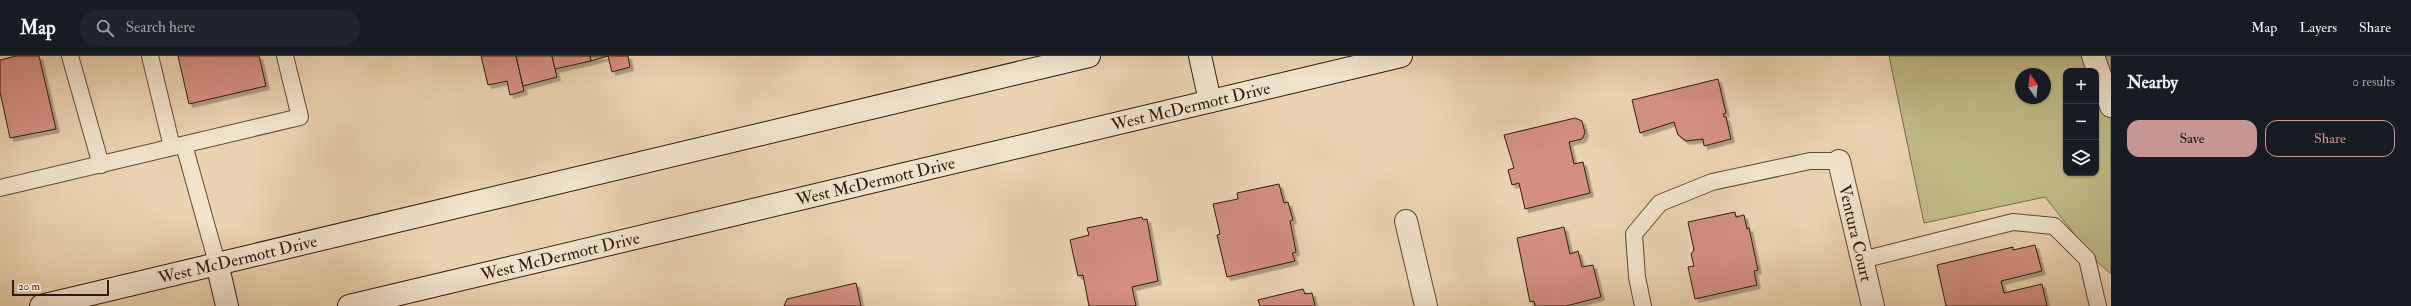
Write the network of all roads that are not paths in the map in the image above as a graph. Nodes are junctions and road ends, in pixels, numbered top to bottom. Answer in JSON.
{"nodes":[{"id":1,"x":70,"y":56,"type":"edge"},
{"id":2,"x":150,"y":56,"type":"edge"},
{"id":3,"x":285,"y":56,"type":"edge"},
{"id":4,"x":1089,"y":56,"type":"edge"},
{"id":5,"x":1200,"y":56,"type":"edge"},
{"id":6,"x":1401,"y":56,"type":"edge"},
{"id":7,"x":2093,"y":56,"type":"edge"},
{"id":8,"x":1210,"y":101,"type":"junction"},
{"id":9,"x":2111,"y":106,"type":"edge"},
{"id":10,"x":178,"y":146,"type":"junction"},
{"id":11,"x":1839,"y":160,"type":"joint"},
{"id":12,"x":101,"y":164,"type":"junction"},
{"id":13,"x":0,"y":188,"type":"edge"},
{"id":14,"x":1406,"y":221,"type":"dead end"},
{"id":15,"x":1862,"y":260,"type":"junction"},
{"id":16,"x":217,"y":263,"type":"junction"},
{"id":17,"x":40,"y":306,"type":"edge"},
{"id":18,"x":227,"y":306,"type":"edge"},
{"id":19,"x":349,"y":306,"type":"edge"},
{"id":20,"x":1426,"y":306,"type":"edge"},
{"id":21,"x":1644,"y":306,"type":"edge"},
{"id":22,"x":1873,"y":306,"type":"edge"},
{"id":23,"x":2098,"y":306,"type":"edge"}],
"edges":[{"from":1,"to":12,"type":"lane"},
{"from":2,"to":10,"type":"lane"},
{"from":3,"to":10,"type":"lane"},
{"from":4,"to":16,"type":"main road","name":"West McDermott Drive"},
{"from":5,"to":8,"type":"main road"},
{"from":6,"to":8,"type":"main road","name":"West McDermott Drive"},
{"from":7,"to":9,"type":"main road"},
{"from":8,"to":19,"type":"main road","name":"West McDermott Drive"},
{"from":10,"to":12,"type":"lane"},
{"from":10,"to":16,"type":"lane"},
{"from":11,"to":15,"type":"main road","name":"Ventura Court"},
{"from":11,"to":21,"type":"lane"},
{"from":12,"to":13,"type":"lane"},
{"from":14,"to":20,"type":"main road"},
{"from":15,"to":22,"type":"main road","name":"Ventura Court"},
{"from":15,"to":23,"type":"lane"},
{"from":16,"to":17,"type":"main road","name":"West McDermott Drive"},
{"from":16,"to":18,"type":"main road"}]}
